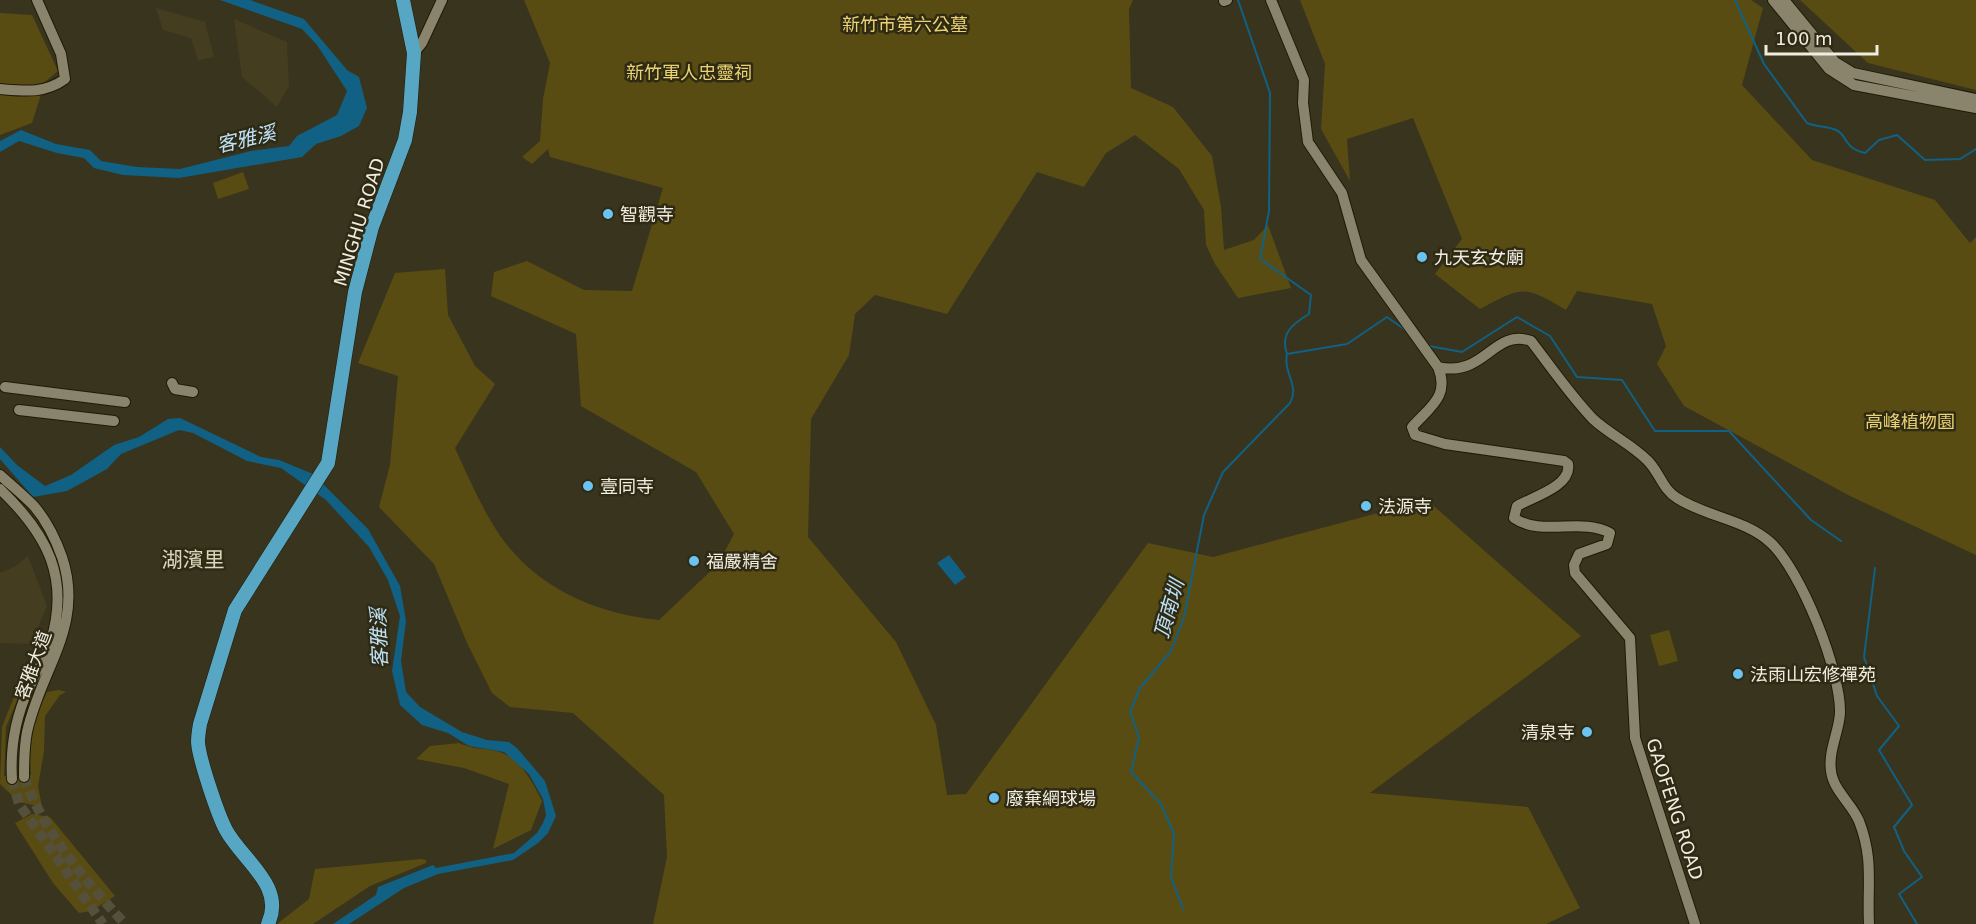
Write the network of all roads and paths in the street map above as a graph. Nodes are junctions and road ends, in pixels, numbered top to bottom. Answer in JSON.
{"nodes":[{"id":1,"x":37,"y":0,"type":"edge"},
{"id":2,"x":403,"y":0,"type":"edge"},
{"id":3,"x":442,"y":0,"type":"edge"},
{"id":4,"x":1271,"y":0,"type":"edge"},
{"id":5,"x":1773,"y":0,"type":"edge"},
{"id":6,"x":1784,"y":0,"type":"edge"},
{"id":7,"x":414,"y":54,"type":"junction"},
{"id":8,"x":0,"y":89,"type":"edge"},
{"id":9,"x":1976,"y":99,"type":"edge"},
{"id":10,"x":1976,"y":108,"type":"edge"},
{"id":11,"x":1438,"y":368,"type":"junction"},
{"id":12,"x":172,"y":383,"type":"dead end"},
{"id":13,"x":5,"y":387,"type":"dead end"},
{"id":14,"x":193,"y":392,"type":"dead end"},
{"id":15,"x":125,"y":402,"type":"dead end"},
{"id":16,"x":19,"y":410,"type":"dead end"},
{"id":17,"x":114,"y":421,"type":"dead end"},
{"id":18,"x":0,"y":475,"type":"edge"},
{"id":19,"x":0,"y":489,"type":"edge"},
{"id":20,"x":24,"y":777,"type":"tunnel mouth"},
{"id":21,"x":12,"y":779,"type":"tunnel mouth"},
{"id":22,"x":268,"y":924,"type":"edge"},
{"id":23,"x":1695,"y":924,"type":"edge"},
{"id":24,"x":1869,"y":924,"type":"edge"}],
"edges":[{"from":1,"to":8,"type":"street"},
{"from":2,"to":7,"type":"main road"},
{"from":3,"to":7,"type":"street","name":"MINGHU ROAD"},
{"from":4,"to":11,"type":"street"},
{"from":5,"to":10,"type":"street"},
{"from":6,"to":9,"type":"street"},
{"from":7,"to":22,"type":"main road","name":"MINGHU ROAD"},
{"from":11,"to":23,"type":"street","name":"GAOFENG ROAD"},
{"from":11,"to":24,"type":"street"},
{"from":12,"to":14,"type":"street"},
{"from":13,"to":15,"type":"street"},
{"from":16,"to":17,"type":"street"},
{"from":18,"to":20,"type":"street","name":"客雅大道"},
{"from":19,"to":21,"type":"street","name":"客雅大道"}]}
